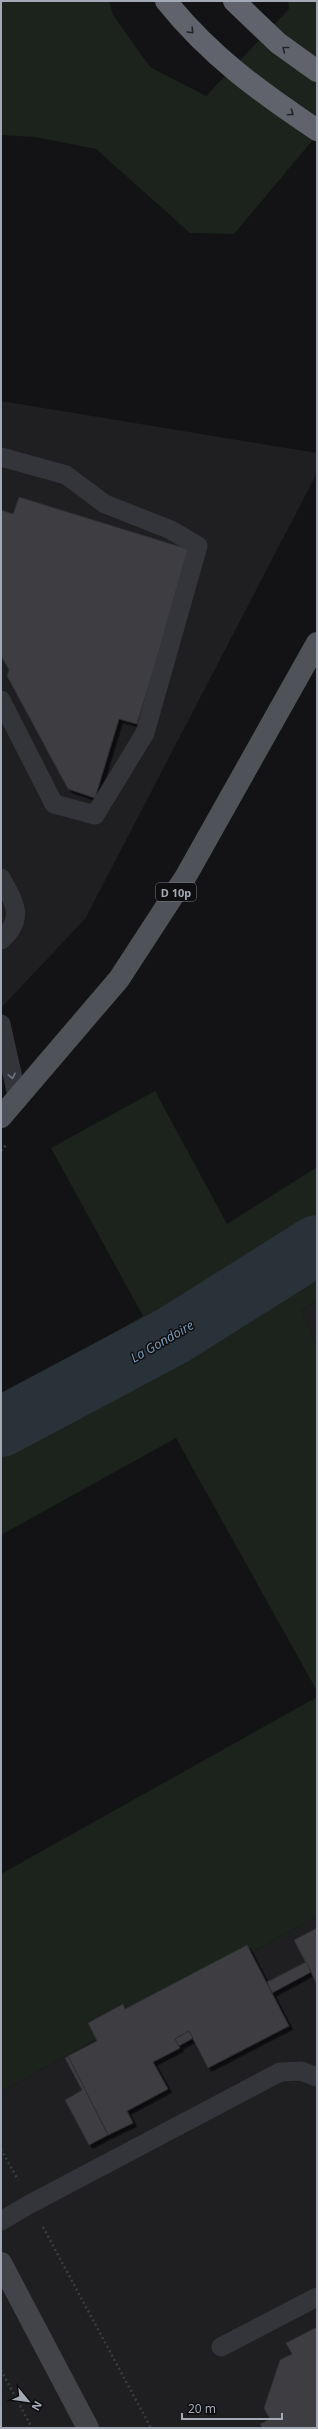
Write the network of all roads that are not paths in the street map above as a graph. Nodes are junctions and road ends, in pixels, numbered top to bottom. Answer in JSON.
{"nodes":[{"id":1,"x":166,"y":1,"type":"edge"},
{"id":2,"x":234,"y":1,"type":"edge"},
{"id":3,"x":317,"y":72,"type":"edge"},
{"id":4,"x":317,"y":130,"type":"edge"},
{"id":5,"x":1,"y":458,"type":"edge"},
{"id":6,"x":317,"y":643,"type":"edge"},
{"id":7,"x":1,"y":700,"type":"edge"},
{"id":8,"x":1,"y":878,"type":"edge"},
{"id":9,"x":1,"y":940,"type":"edge"},
{"id":10,"x":1,"y":1024,"type":"edge"},
{"id":11,"x":18,"y":1100,"type":"junction"},
{"id":12,"x":1,"y":1117,"type":"edge"},
{"id":13,"x":317,"y":2077,"type":"edge"},
{"id":14,"x":1,"y":2221,"type":"edge"},
{"id":15,"x":1,"y":2263,"type":"edge"},
{"id":16,"x":317,"y":2297,"type":"edge"},
{"id":17,"x":221,"y":2347,"type":"dead end"},
{"id":18,"x":88,"y":2428,"type":"edge"}],
"edges":[{"from":1,"to":4,"type":"highway","one_way":true},
{"from":3,"to":2,"type":"highway","one_way":true},
{"from":5,"to":7,"type":"lane"},
{"from":6,"to":11,"type":"main road","number":"D 10p"},
{"from":8,"to":9,"type":"lane"},
{"from":10,"to":11,"type":"lane","one_way":true},
{"from":11,"to":12,"type":"main road","number":"D 10p"},
{"from":13,"to":14,"type":"lane"},
{"from":15,"to":18,"type":"main road"},
{"from":16,"to":17,"type":"lane"}]}
